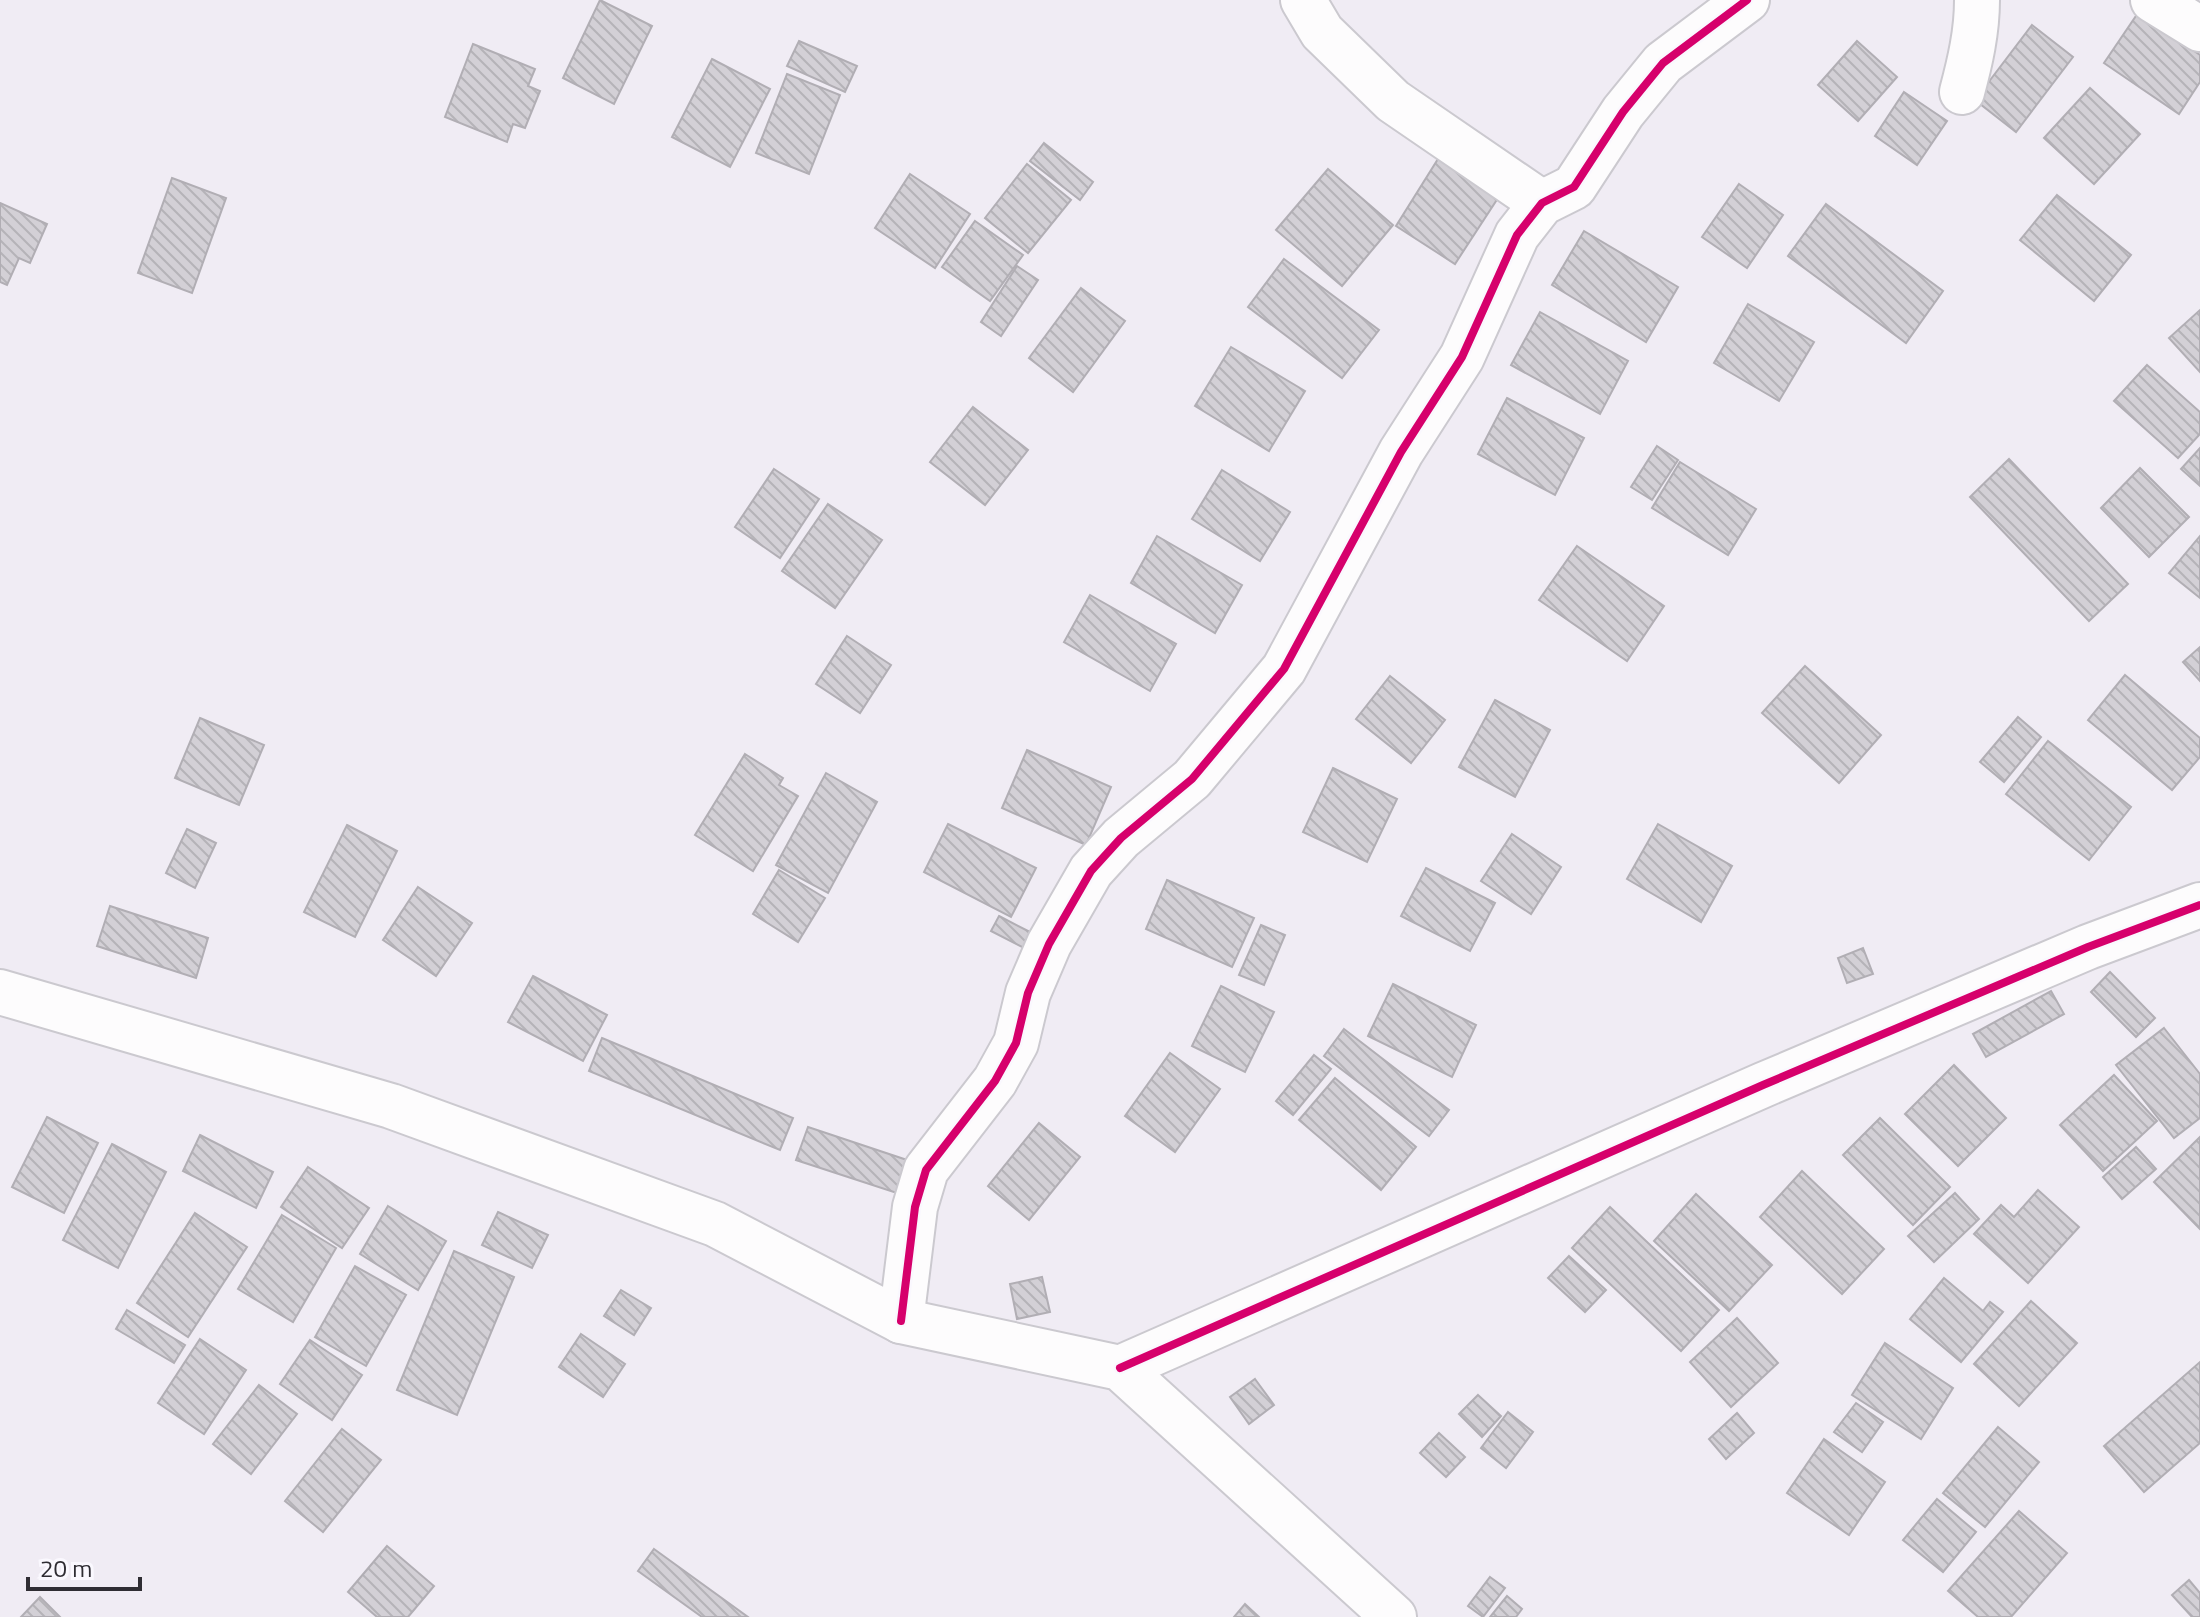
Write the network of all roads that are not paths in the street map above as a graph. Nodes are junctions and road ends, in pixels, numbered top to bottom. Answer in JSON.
{"nodes":[{"id":1,"x":1303,"y":0,"type":"edge"},
{"id":2,"x":1747,"y":0,"type":"edge"},
{"id":3,"x":1977,"y":0,"type":"edge"},
{"id":4,"x":2153,"y":0,"type":"edge"},
{"id":5,"x":2200,"y":29,"type":"edge"},
{"id":6,"x":1962,"y":92,"type":"dead end"},
{"id":7,"x":1542,"y":203,"type":"junction"},
{"id":8,"x":2200,"y":905,"type":"edge"},
{"id":9,"x":0,"y":992,"type":"edge"},
{"id":10,"x":901,"y":1321,"type":"junction"},
{"id":11,"x":1120,"y":1368,"type":"junction"},
{"id":12,"x":1394,"y":1617,"type":"edge"}],
"edges":[{"from":1,"to":7,"type":"street"},
{"from":2,"to":7,"type":"street"},
{"from":3,"to":6,"type":"street"},
{"from":4,"to":5,"type":"street"},
{"from":7,"to":10,"type":"street"},
{"from":8,"to":11,"type":"street"},
{"from":9,"to":10,"type":"street"},
{"from":10,"to":11,"type":"street"},
{"from":11,"to":12,"type":"street"}]}
